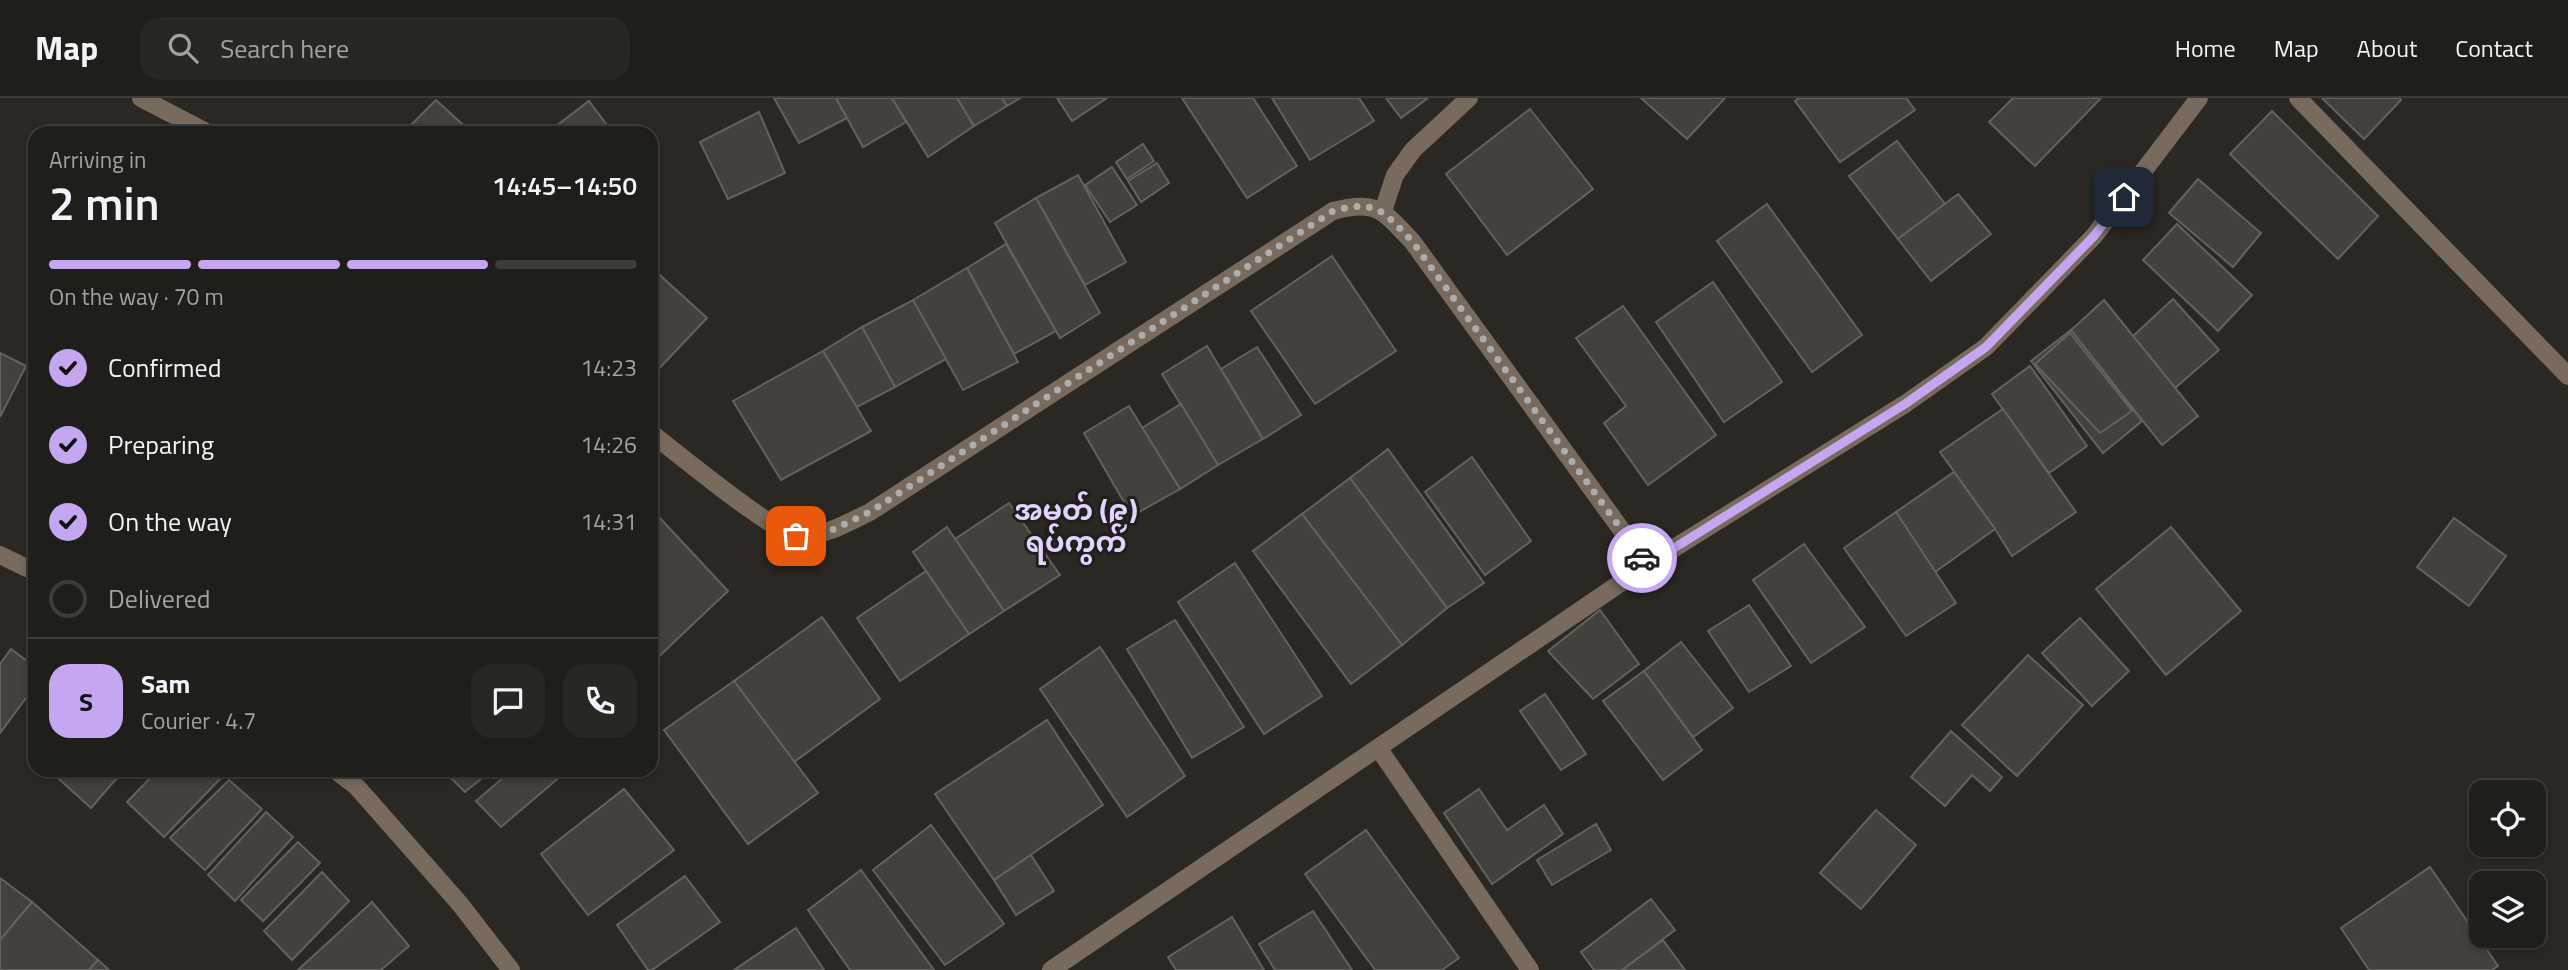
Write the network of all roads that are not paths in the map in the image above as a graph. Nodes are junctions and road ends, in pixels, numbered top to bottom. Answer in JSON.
{"nodes":[{"id":1,"x":141,"y":98,"type":"edge"},
{"id":2,"x":1469,"y":98,"type":"edge"},
{"id":3,"x":2199,"y":98,"type":"edge"},
{"id":4,"x":2298,"y":98,"type":"edge"},
{"id":5,"x":195,"y":126,"type":"edge"},
{"id":6,"x":1383,"y":211,"type":"junction"},
{"id":7,"x":2568,"y":376,"type":"edge"},
{"id":8,"x":658,"y":438,"type":"edge"},
{"id":9,"x":0,"y":555,"type":"edge"},
{"id":10,"x":1647,"y":565,"type":"junction"},
{"id":11,"x":28,"y":569,"type":"edge"},
{"id":12,"x":1379,"y":749,"type":"junction"},
{"id":13,"x":344,"y":777,"type":"edge"},
{"id":14,"x":512,"y":970,"type":"edge"},
{"id":15,"x":1051,"y":970,"type":"edge"},
{"id":16,"x":1530,"y":970,"type":"edge"}],
"edges":[{"from":1,"to":5,"type":"street"},
{"from":2,"to":6,"type":"street"},
{"from":3,"to":10,"type":"street"},
{"from":4,"to":7,"type":"street"},
{"from":6,"to":8,"type":"street"},
{"from":6,"to":10,"type":"street"},
{"from":9,"to":11,"type":"street"},
{"from":10,"to":12,"type":"street"},
{"from":12,"to":15,"type":"street"},
{"from":12,"to":16,"type":"street"},
{"from":13,"to":14,"type":"street"}]}
